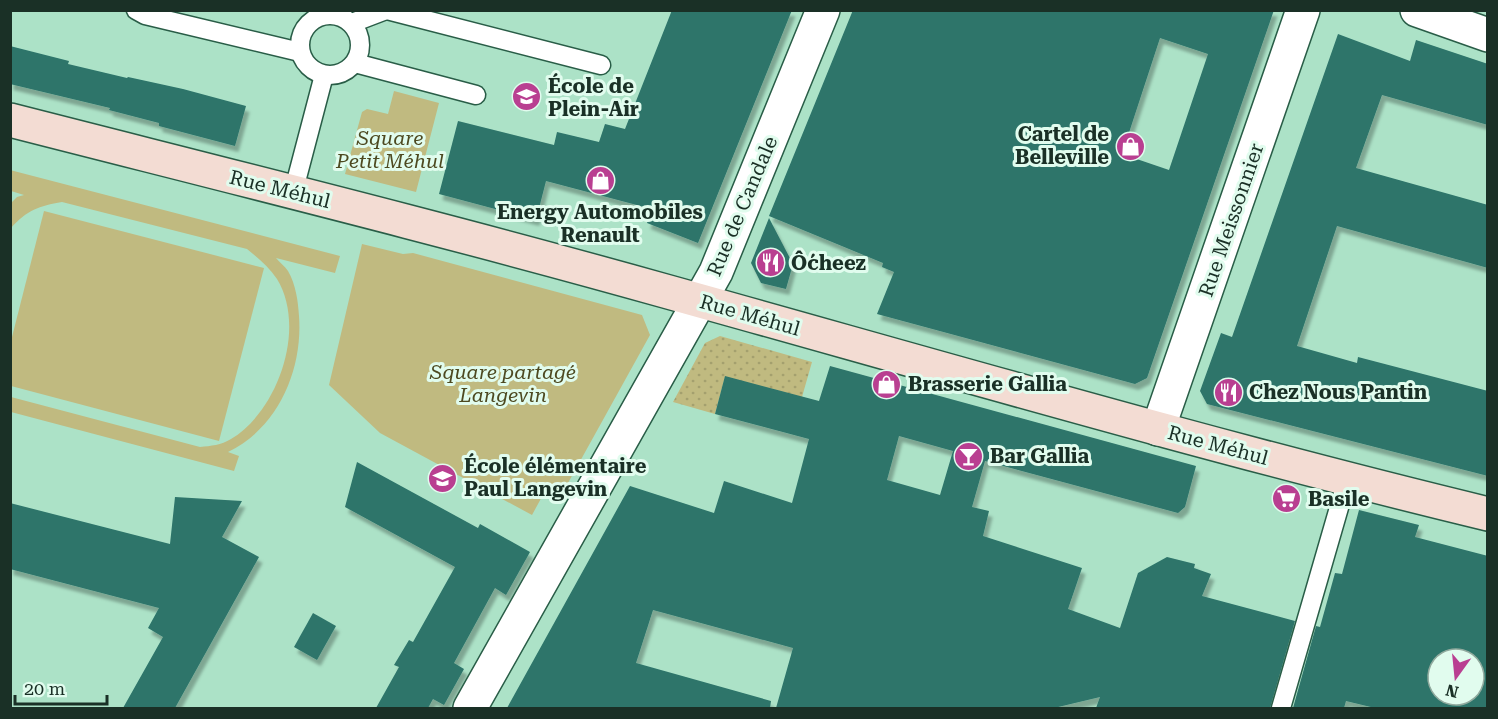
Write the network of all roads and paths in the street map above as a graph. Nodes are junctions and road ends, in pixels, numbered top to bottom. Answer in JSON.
{"nodes":[{"id":1,"x":136,"y":10,"type":"edge"},
{"id":2,"x":386,"y":10,"type":"edge"},
{"id":3,"x":823,"y":10,"type":"edge"},
{"id":4,"x":1303,"y":10,"type":"edge"},
{"id":5,"x":1417,"y":10,"type":"edge"},
{"id":6,"x":325,"y":13,"type":"edge"},
{"id":7,"x":351,"y":23,"type":"junction"},
{"id":8,"x":1488,"y":35,"type":"edge"},
{"id":9,"x":300,"y":52,"type":"junction"},
{"id":10,"x":355,"y":63,"type":"junction"},
{"id":11,"x":601,"y":65,"type":"dead end"},
{"id":12,"x":324,"y":75,"type":"junction"},
{"id":13,"x":476,"y":95,"type":"dead end"},
{"id":14,"x":10,"y":120,"type":"edge"},
{"id":15,"x":293,"y":193,"type":"junction"},
{"id":16,"x":700,"y":301,"type":"junction"},
{"id":17,"x":1158,"y":429,"type":"junction"},
{"id":18,"x":1347,"y":480,"type":"junction"},
{"id":19,"x":1488,"y":514,"type":"edge"},
{"id":20,"x":470,"y":708,"type":"edge"},
{"id":21,"x":1281,"y":708,"type":"edge"}],
"edges":[{"from":1,"to":9,"type":"lane"},
{"from":2,"to":7,"type":"lane"},
{"from":2,"to":11,"type":"lane"},
{"from":3,"to":16,"type":"street","name":"Rue de Candale"},
{"from":4,"to":17,"type":"street","name":"Rue Meissonnier"},
{"from":5,"to":8,"type":"street"},
{"from":6,"to":7,"type":"lane"},
{"from":6,"to":9,"type":"lane"},
{"from":7,"to":10,"type":"lane"},
{"from":9,"to":12,"type":"lane"},
{"from":10,"to":12,"type":"lane"},
{"from":10,"to":13,"type":"lane"},
{"from":12,"to":15,"type":"lane"},
{"from":14,"to":15,"type":"street","name":"Rue Méhul"},
{"from":15,"to":16,"type":"street","name":"Rue Méhul"},
{"from":16,"to":17,"type":"street","name":"Rue Méhul"},
{"from":16,"to":20,"type":"street","name":"Rue de Candale"},
{"from":17,"to":18,"type":"street","name":"Rue Méhul"},
{"from":18,"to":19,"type":"street","name":"Rue Méhul"},
{"from":18,"to":21,"type":"lane"}]}
